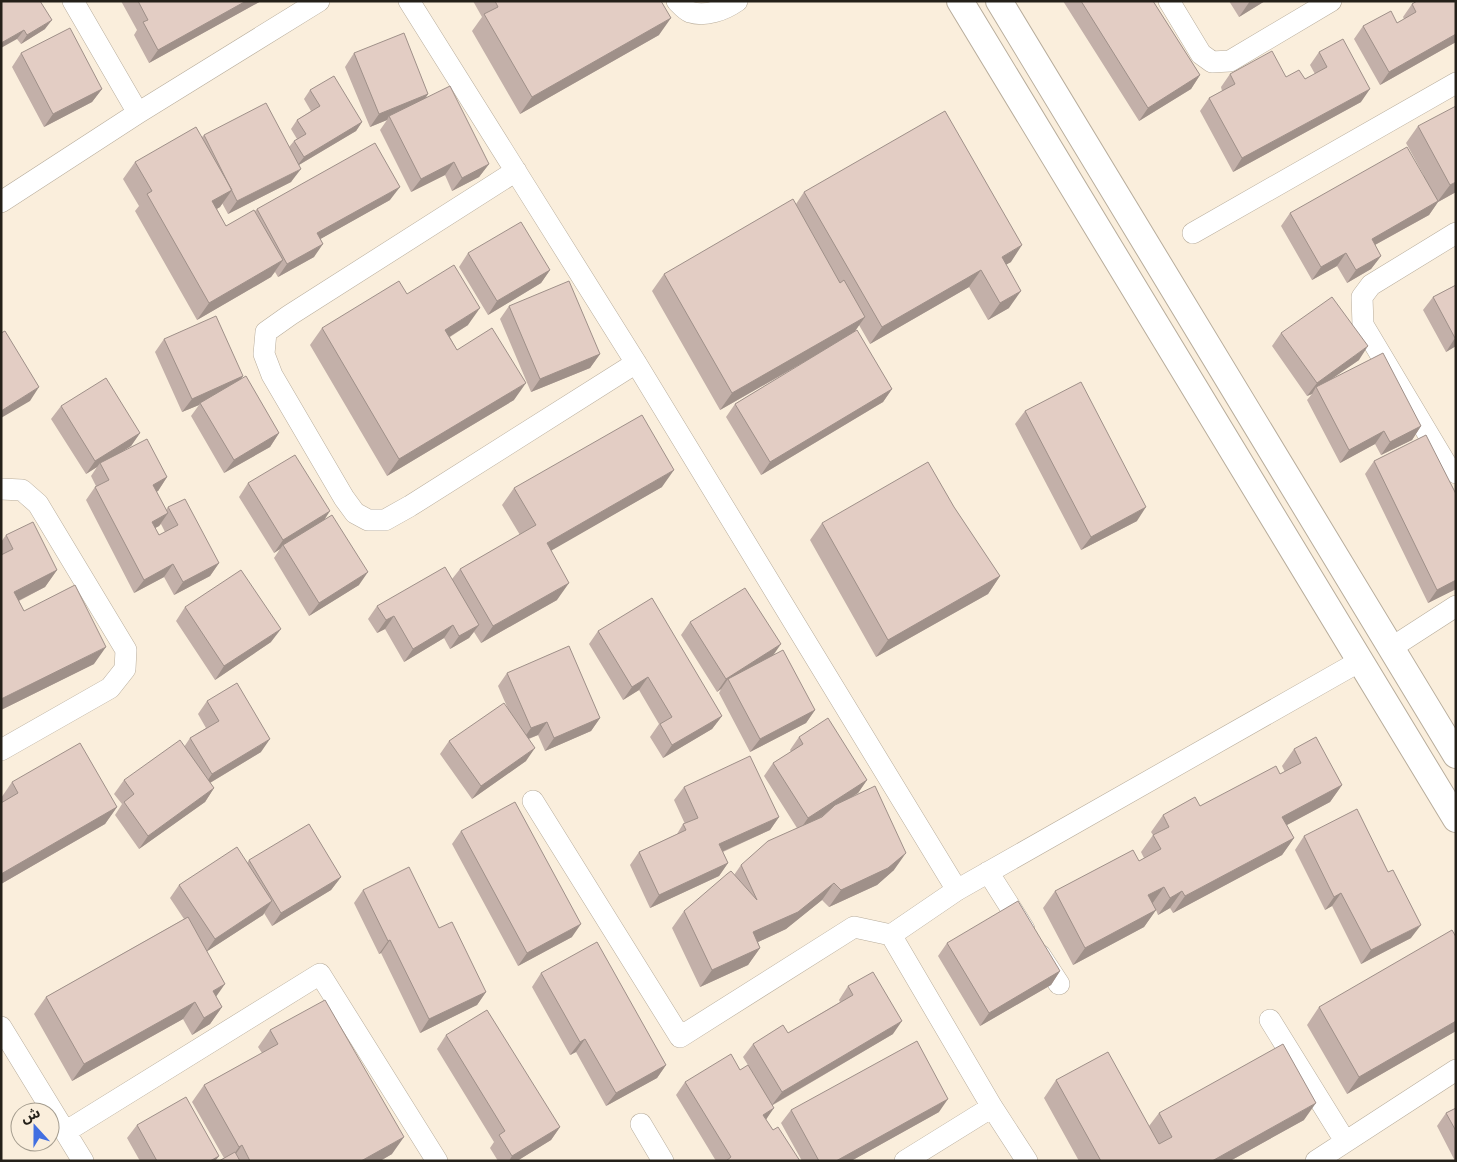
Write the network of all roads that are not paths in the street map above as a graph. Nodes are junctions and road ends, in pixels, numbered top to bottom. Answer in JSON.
{"nodes":[{"id":1,"x":73,"y":1,"type":"edge"},
{"id":2,"x":319,"y":1,"type":"edge"},
{"id":3,"x":409,"y":1,"type":"edge"},
{"id":4,"x":677,"y":1,"type":"edge"},
{"id":5,"x":737,"y":1,"type":"edge"},
{"id":6,"x":960,"y":1,"type":"edge"},
{"id":7,"x":999,"y":1,"type":"edge"},
{"id":8,"x":1169,"y":1,"type":"edge"},
{"id":9,"x":1331,"y":1,"type":"edge"},
{"id":10,"x":1456,"y":83,"type":"edge"},
{"id":11,"x":138,"y":112,"type":"junction"},
{"id":12,"x":516,"y":171,"type":"junction"},
{"id":13,"x":1,"y":202,"type":"edge"},
{"id":14,"x":1193,"y":233,"type":"dead end"},
{"id":15,"x":1456,"y":233,"type":"edge"},
{"id":16,"x":636,"y":363,"type":"junction"},
{"id":17,"x":1456,"y":473,"type":"edge"},
{"id":18,"x":1,"y":489,"type":"edge"},
{"id":19,"x":1456,"y":606,"type":"edge"},
{"id":20,"x":1391,"y":648,"type":"junction"},
{"id":21,"x":1360,"y":661,"type":"junction"},
{"id":22,"x":1,"y":750,"type":"edge"},
{"id":23,"x":1456,"y":755,"type":"edge"},
{"id":24,"x":534,"y":801,"type":"dead end"},
{"id":25,"x":1456,"y":819,"type":"edge"},
{"id":26,"x":988,"y":872,"type":"junction"},
{"id":27,"x":957,"y":890,"type":"junction"},
{"id":28,"x":890,"y":935,"type":"junction"},
{"id":29,"x":1058,"y":984,"type":"edge"},
{"id":30,"x":1270,"y":1020,"type":"dead end"},
{"id":31,"x":1,"y":1027,"type":"edge"},
{"id":32,"x":1456,"y":1070,"type":"edge"},
{"id":33,"x":992,"y":1107,"type":"junction"},
{"id":34,"x":641,"y":1124,"type":"dead end"},
{"id":35,"x":65,"y":1132,"type":"junction"},
{"id":36,"x":1346,"y":1142,"type":"junction"},
{"id":37,"x":83,"y":1161,"type":"edge"},
{"id":38,"x":436,"y":1161,"type":"edge"},
{"id":39,"x":663,"y":1161,"type":"edge"},
{"id":40,"x":905,"y":1161,"type":"edge"},
{"id":41,"x":1027,"y":1161,"type":"edge"},
{"id":42,"x":1316,"y":1161,"type":"edge"}],
"edges":[{"from":1,"to":11,"type":"street"},
{"from":2,"to":11,"type":"street"},
{"from":3,"to":12,"type":"street"},
{"from":4,"to":5,"type":"street"},
{"from":6,"to":21,"type":"street"},
{"from":7,"to":20,"type":"street"},
{"from":8,"to":9,"type":"street"},
{"from":10,"to":14,"type":"street"},
{"from":11,"to":13,"type":"street"},
{"from":12,"to":16,"type":"street"},
{"from":12,"to":16,"type":"street"},
{"from":15,"to":17,"type":"street"},
{"from":16,"to":27,"type":"street"},
{"from":18,"to":22,"type":"street"},
{"from":19,"to":20,"type":"street"},
{"from":20,"to":23,"type":"street"},
{"from":21,"to":25,"type":"street"},
{"from":21,"to":26,"type":"street"},
{"from":24,"to":28,"type":"street"},
{"from":26,"to":27,"type":"street"},
{"from":26,"to":29,"type":"street"},
{"from":27,"to":28,"type":"street"},
{"from":28,"to":33,"type":"street"},
{"from":30,"to":36,"type":"street"},
{"from":31,"to":35,"type":"street"},
{"from":32,"to":36,"type":"street"},
{"from":33,"to":40,"type":"street"},
{"from":33,"to":41,"type":"street"},
{"from":34,"to":39,"type":"street"},
{"from":35,"to":37,"type":"street"},
{"from":35,"to":38,"type":"street"},
{"from":36,"to":42,"type":"street"}]}
